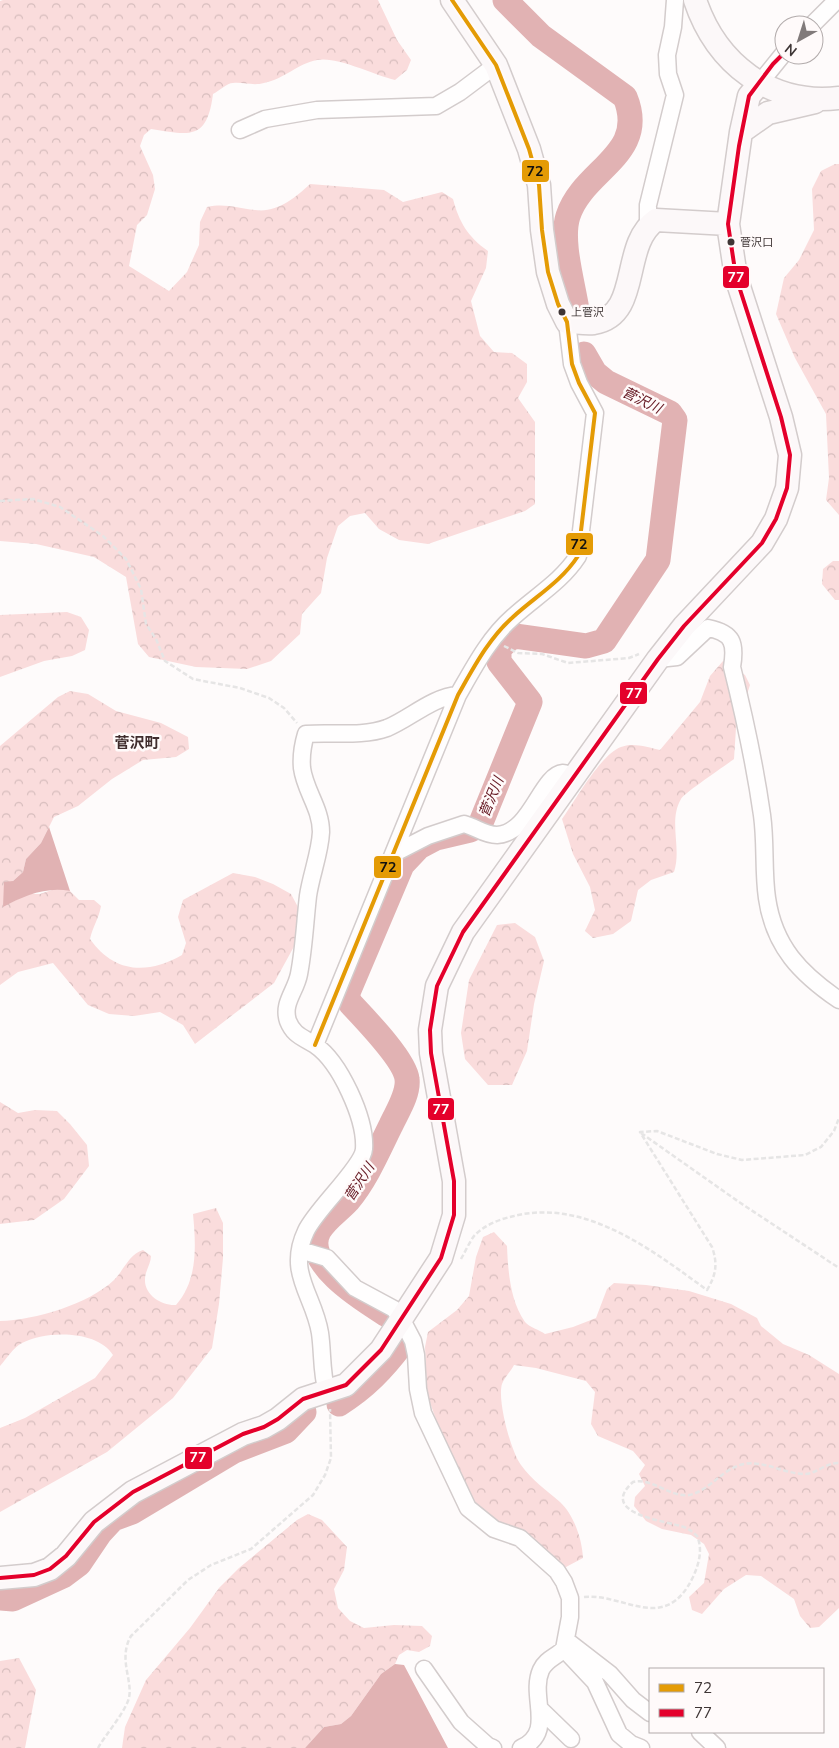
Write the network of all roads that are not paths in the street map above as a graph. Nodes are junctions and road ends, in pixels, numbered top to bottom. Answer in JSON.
{"nodes":[{"id":1,"x":452,"y":0,"type":"edge"},
{"id":2,"x":675,"y":0,"type":"edge"},
{"id":3,"x":695,"y":0,"type":"edge"},
{"id":4,"x":837,"y":0,"type":"edge"},
{"id":5,"x":822,"y":15,"type":"edge"},
{"id":6,"x":496,"y":65,"type":"junction"},
{"id":7,"x":774,"y":65,"type":"edge"},
{"id":8,"x":759,"y":84,"type":"junction"},
{"id":9,"x":833,"y":98,"type":"edge"},
{"id":10,"x":240,"y":130,"type":"dead end"},
{"id":11,"x":741,"y":132,"type":"junction"},
{"id":12,"x":728,"y":224,"type":"junction"},
{"id":13,"x":648,"y":226,"type":"junction"},
{"id":14,"x":567,"y":322,"type":"junction"},
{"id":15,"x":651,"y":653,"type":"junction"},
{"id":16,"x":458,"y":695,"type":"junction"},
{"id":17,"x":574,"y":776,"type":"junction"},
{"id":18,"x":395,"y":853,"type":"junction"},
{"id":19,"x":839,"y":1000,"type":"edge"},
{"id":20,"x":315,"y":1045,"type":"junction"},
{"id":21,"x":313,"y":1254,"type":"junction"},
{"id":22,"x":402,"y":1320,"type":"junction"},
{"id":23,"x":327,"y":1393,"type":"junction"},
{"id":24,"x":0,"y":1578,"type":"edge"},
{"id":25,"x":565,"y":1644,"type":"junction"},
{"id":26,"x":424,"y":1669,"type":"dead end"},
{"id":27,"x":540,"y":1709,"type":"junction"},
{"id":28,"x":649,"y":1712,"type":"edge"},
{"id":29,"x":701,"y":1733,"type":"edge"},
{"id":30,"x":571,"y":1739,"type":"dead end"},
{"id":31,"x":493,"y":1748,"type":"edge"},
{"id":32,"x":521,"y":1748,"type":"edge"},
{"id":33,"x":641,"y":1748,"type":"edge"},
{"id":34,"x":717,"y":1748,"type":"edge"}],
"edges":[{"from":1,"to":6,"type":"street"},
{"from":2,"to":13,"type":"street"},
{"from":3,"to":8,"type":"street"},
{"from":4,"to":5,"type":"street"},
{"from":6,"to":10,"type":"street"},
{"from":6,"to":14,"type":"street"},
{"from":7,"to":8,"type":"street"},
{"from":8,"to":9,"type":"street"},
{"from":8,"to":11,"type":"street"},
{"from":9,"to":11,"type":"street"},
{"from":11,"to":12,"type":"street"},
{"from":12,"to":13,"type":"street"},
{"from":12,"to":15,"type":"street"},
{"from":13,"to":14,"type":"street"},
{"from":14,"to":16,"type":"street"},
{"from":15,"to":17,"type":"street"},
{"from":15,"to":19,"type":"street"},
{"from":16,"to":18,"type":"street"},
{"from":16,"to":20,"type":"street"},
{"from":17,"to":18,"type":"street"},
{"from":17,"to":22,"type":"street"},
{"from":18,"to":20,"type":"street"},
{"from":20,"to":21,"type":"street"},
{"from":21,"to":22,"type":"street"},
{"from":21,"to":23,"type":"street"},
{"from":22,"to":23,"type":"street"},
{"from":22,"to":25,"type":"street"},
{"from":23,"to":24,"type":"street"},
{"from":25,"to":27,"type":"street"},
{"from":25,"to":28,"type":"street"},
{"from":25,"to":33,"type":"street"},
{"from":26,"to":31,"type":"street"},
{"from":27,"to":30,"type":"street"},
{"from":27,"to":32,"type":"street"},
{"from":29,"to":34,"type":"street"}]}
